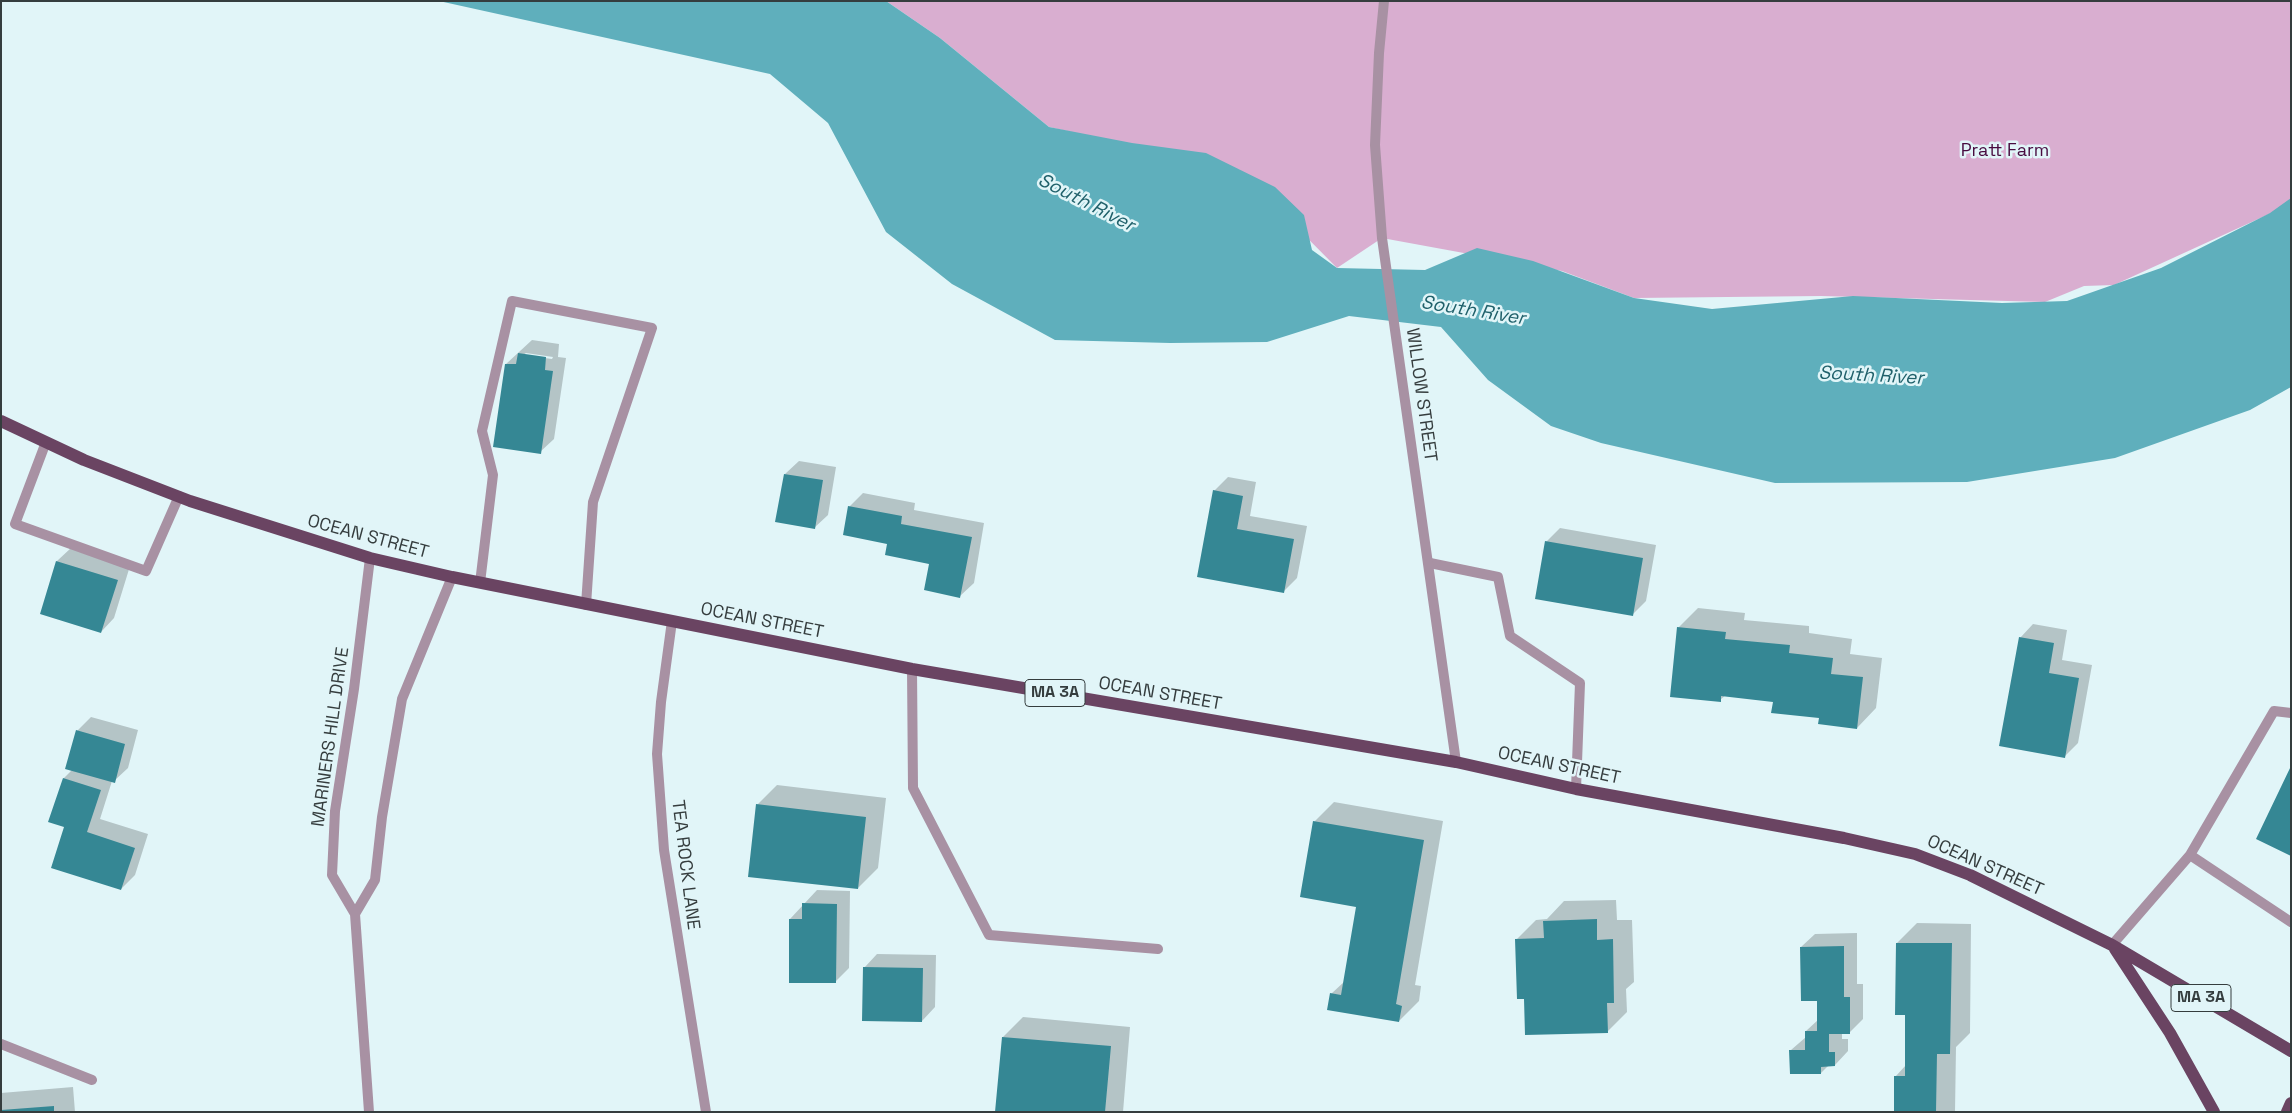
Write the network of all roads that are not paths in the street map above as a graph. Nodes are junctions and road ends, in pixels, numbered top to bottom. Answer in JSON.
{"nodes":[{"id":1,"x":1384,"y":1,"type":"edge"},
{"id":2,"x":1,"y":422,"type":"edge"},
{"id":3,"x":46,"y":442,"type":"junction"},
{"id":4,"x":179,"y":496,"type":"junction"},
{"id":5,"x":370,"y":558,"type":"junction"},
{"id":6,"x":1430,"y":563,"type":"junction"},
{"id":7,"x":452,"y":577,"type":"junction"},
{"id":8,"x":480,"y":583,"type":"junction"},
{"id":9,"x":586,"y":605,"type":"junction"},
{"id":10,"x":672,"y":622,"type":"junction"},
{"id":11,"x":912,"y":669,"type":"junction"},
{"id":12,"x":2291,"y":713,"type":"edge"},
{"id":13,"x":1456,"y":762,"type":"junction"},
{"id":14,"x":1576,"y":789,"type":"junction"},
{"id":15,"x":2190,"y":855,"type":"junction"},
{"id":16,"x":355,"y":914,"type":"junction"},
{"id":17,"x":2291,"y":922,"type":"edge"},
{"id":18,"x":2112,"y":945,"type":"junction"},
{"id":19,"x":1158,"y":949,"type":"dead end"},
{"id":20,"x":1,"y":1044,"type":"edge"},
{"id":21,"x":2291,"y":1051,"type":"edge"},
{"id":22,"x":92,"y":1080,"type":"dead end"},
{"id":23,"x":2291,"y":1103,"type":"edge"},
{"id":24,"x":369,"y":1112,"type":"edge"},
{"id":25,"x":706,"y":1112,"type":"edge"},
{"id":26,"x":2214,"y":1112,"type":"edge"},
{"id":27,"x":2287,"y":1112,"type":"edge"}],
"edges":[{"from":1,"to":6,"type":"street","name":"WILLOW STREET"},
{"from":2,"to":3,"type":"main road","name":"OCEAN STREET","number":"MA 3A"},
{"from":3,"to":4,"type":"main road","name":"OCEAN STREET","number":"MA 3A"},
{"from":3,"to":4,"type":"street"},
{"from":4,"to":5,"type":"main road","name":"OCEAN STREET","number":"MA 3A"},
{"from":5,"to":7,"type":"main road","name":"OCEAN STREET","number":"MA 3A"},
{"from":5,"to":16,"type":"street","name":"MARINERS HILL DRIVE"},
{"from":6,"to":13,"type":"street","name":"WILLOW STREET"},
{"from":6,"to":14,"type":"street"},
{"from":7,"to":8,"type":"main road","name":"OCEAN STREET","number":"MA 3A"},
{"from":7,"to":16,"type":"street"},
{"from":8,"to":9,"type":"main road","name":"OCEAN STREET","number":"MA 3A"},
{"from":8,"to":9,"type":"street"},
{"from":9,"to":10,"type":"main road","name":"OCEAN STREET","number":"MA 3A"},
{"from":10,"to":11,"type":"main road","name":"OCEAN STREET","number":"MA 3A"},
{"from":10,"to":25,"type":"street","name":"TEA ROCK LANE"},
{"from":11,"to":13,"type":"main road","name":"OCEAN STREET","number":"MA 3A"},
{"from":11,"to":19,"type":"street"},
{"from":12,"to":15,"type":"street"},
{"from":13,"to":14,"type":"main road","name":"OCEAN STREET","number":"MA 3A"},
{"from":14,"to":18,"type":"main road","name":"OCEAN STREET","number":"MA 3A"},
{"from":15,"to":17,"type":"street"},
{"from":15,"to":18,"type":"street"},
{"from":16,"to":24,"type":"street","name":"MARINERS HILL DRIVE"},
{"from":18,"to":21,"type":"main road","name":"OCEAN STREET","number":"MA 3A"},
{"from":18,"to":26,"type":"main road","number":"MA 3A"},
{"from":20,"to":22,"type":"street"},
{"from":23,"to":27,"type":"main road"}]}
